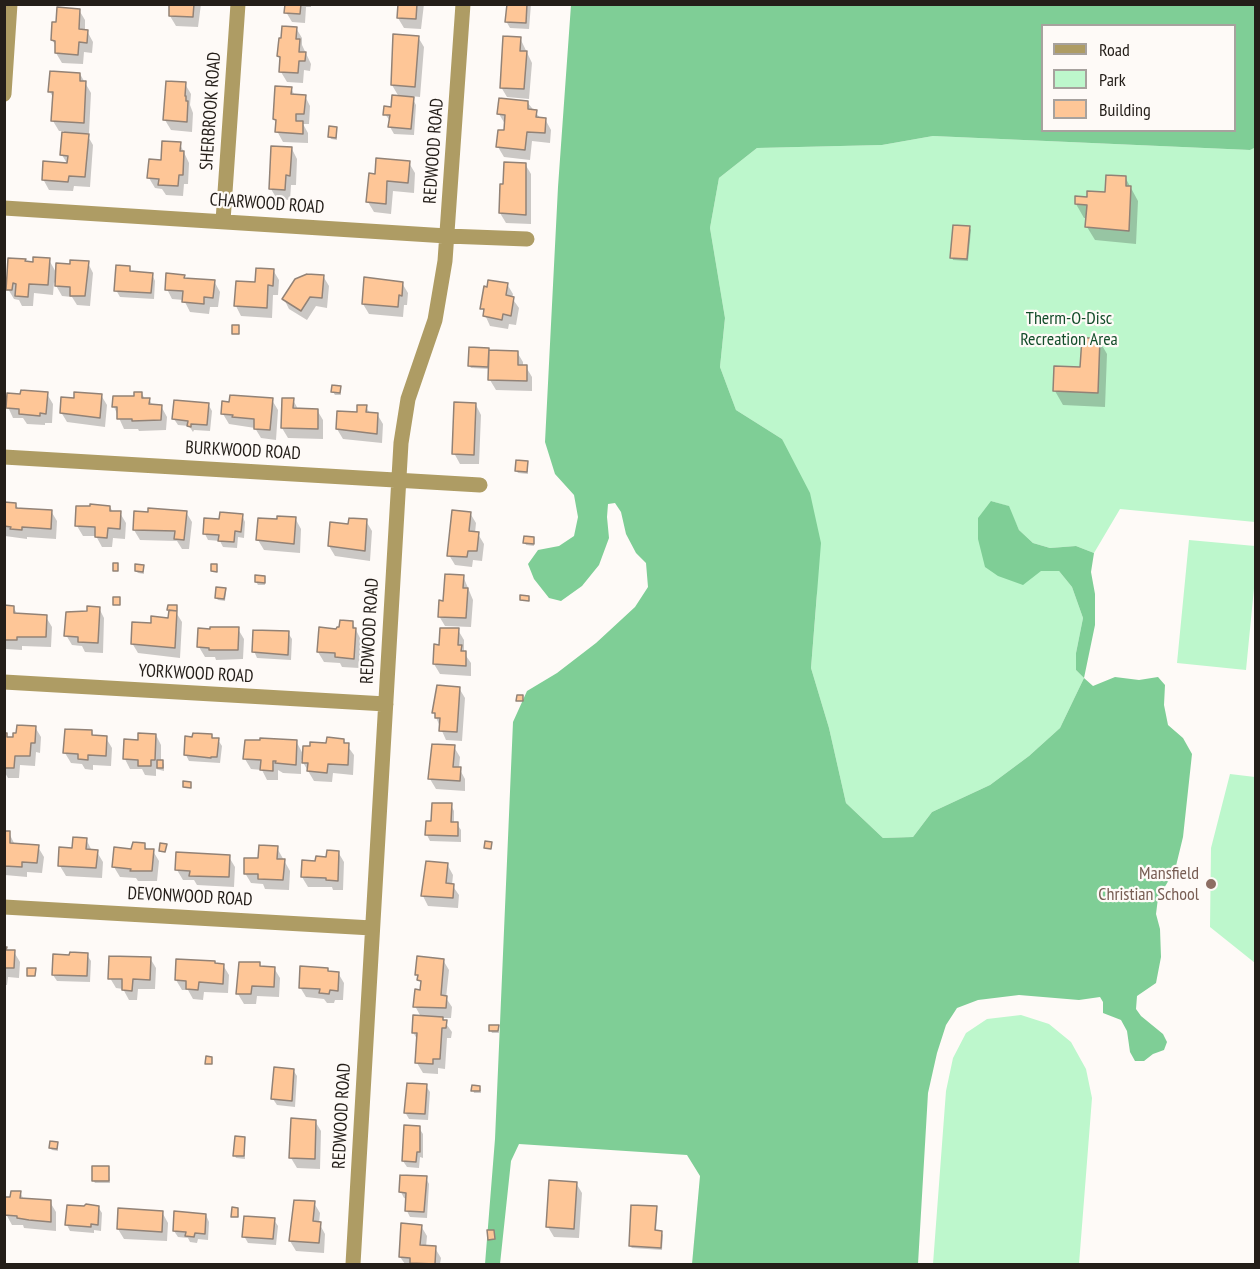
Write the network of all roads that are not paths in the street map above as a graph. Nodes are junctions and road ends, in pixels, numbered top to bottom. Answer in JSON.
{"nodes":[{"id":1,"x":10,"y":4,"type":"edge"},
{"id":2,"x":238,"y":4,"type":"edge"},
{"id":3,"x":463,"y":4,"type":"edge"},
{"id":4,"x":4,"y":94,"type":"edge"},
{"id":5,"x":4,"y":207,"type":"edge"},
{"id":6,"x":223,"y":221,"type":"junction"},
{"id":7,"x":447,"y":236,"type":"junction"},
{"id":8,"x":527,"y":239,"type":"dead end"},
{"id":9,"x":4,"y":457,"type":"edge"},
{"id":10,"x":399,"y":480,"type":"junction"},
{"id":11,"x":480,"y":485,"type":"dead end"},
{"id":12,"x":4,"y":682,"type":"edge"},
{"id":13,"x":386,"y":704,"type":"junction"},
{"id":14,"x":4,"y":907,"type":"edge"},
{"id":15,"x":372,"y":928,"type":"junction"},
{"id":16,"x":353,"y":1264,"type":"edge"}],
"edges":[{"from":1,"to":4,"type":"street"},
{"from":2,"to":6,"type":"street","name":"SHERBROOK ROAD"},
{"from":3,"to":7,"type":"street","name":"REDWOOD ROAD"},
{"from":5,"to":6,"type":"street","name":"CHARWOOD ROAD"},
{"from":6,"to":7,"type":"street","name":"CHARWOOD ROAD"},
{"from":7,"to":8,"type":"street","name":"CHARWOOD ROAD"},
{"from":7,"to":10,"type":"street","name":"REDWOOD ROAD"},
{"from":9,"to":10,"type":"street","name":"BURKWOOD ROAD"},
{"from":10,"to":11,"type":"street","name":"BURKWOOD ROAD"},
{"from":10,"to":13,"type":"street","name":"REDWOOD ROAD"},
{"from":12,"to":13,"type":"street","name":"YORKWOOD ROAD"},
{"from":13,"to":15,"type":"street","name":"REDWOOD ROAD"},
{"from":14,"to":15,"type":"street","name":"DEVONWOOD ROAD"},
{"from":15,"to":16,"type":"street","name":"REDWOOD ROAD"}]}
